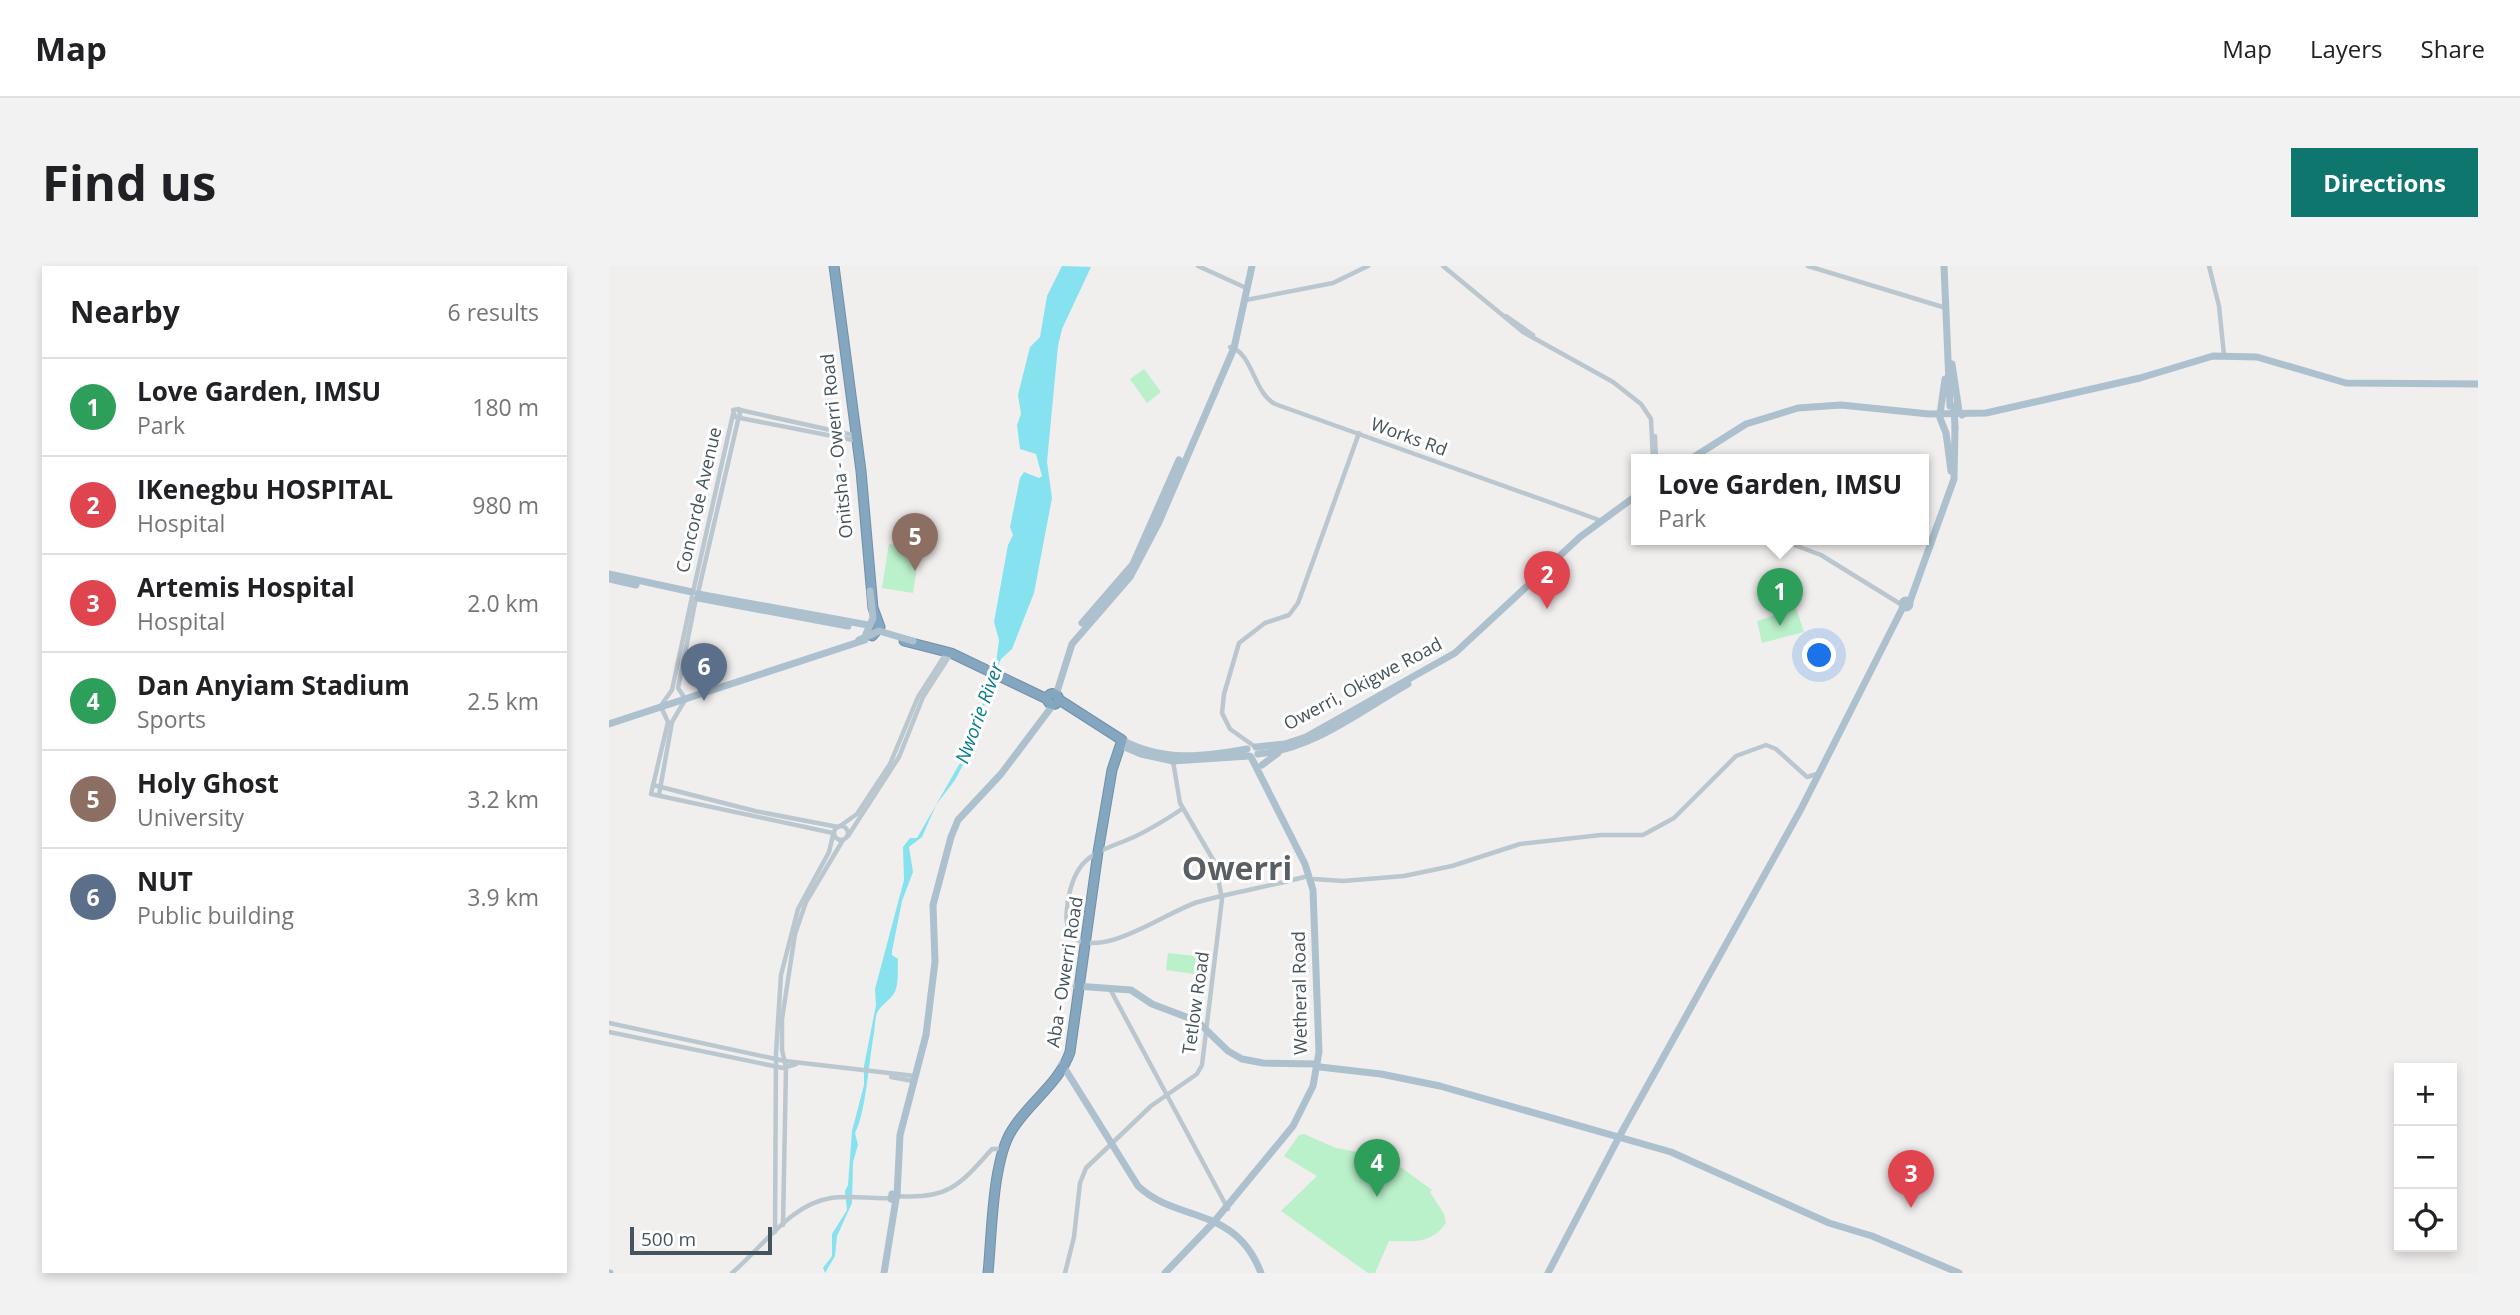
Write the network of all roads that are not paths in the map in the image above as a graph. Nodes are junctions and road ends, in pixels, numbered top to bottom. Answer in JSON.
{"nodes":[{"id":1,"x":832,"y":266,"type":"edge"},
{"id":2,"x":1198,"y":266,"type":"edge"},
{"id":3,"x":1249,"y":266,"type":"edge"},
{"id":4,"x":1368,"y":266,"type":"edge"},
{"id":5,"x":1445,"y":266,"type":"edge"},
{"id":6,"x":1808,"y":266,"type":"edge"},
{"id":7,"x":1946,"y":266,"type":"edge"},
{"id":8,"x":2209,"y":266,"type":"edge"},
{"id":9,"x":1947,"y":277,"type":"junction"},
{"id":10,"x":1244,"y":287,"type":"junction"},
{"id":11,"x":1246,"y":300,"type":"junction"},
{"id":12,"x":1946,"y":308,"type":"junction"},
{"id":13,"x":1949,"y":329,"type":"junction"},
{"id":14,"x":1232,"y":348,"type":"junction"},
{"id":15,"x":2224,"y":355,"type":"junction"},
{"id":16,"x":1951,"y":363,"type":"junction"},
{"id":17,"x":2478,"y":385,"type":"edge"},
{"id":18,"x":2072,"y":396,"type":"junction"},
{"id":19,"x":1875,"y":409,"type":"junction"},
{"id":20,"x":739,"y":415,"type":"junction"},
{"id":21,"x":1940,"y":416,"type":"junction"},
{"id":22,"x":1966,"y":417,"type":"junction"},
{"id":23,"x":1359,"y":433,"type":"junction"},
{"id":24,"x":854,"y":436,"type":"junction"},
{"id":25,"x":1654,"y":454,"type":"edge"},
{"id":26,"x":1698,"y":454,"type":"edge"},
{"id":27,"x":1705,"y":454,"type":"edge"},
{"id":28,"x":1953,"y":469,"type":"junction"},
{"id":29,"x":1631,"y":501,"type":"edge"},
{"id":30,"x":1602,"y":521,"type":"junction"},
{"id":31,"x":1794,"y":545,"type":"edge"},
{"id":32,"x":1802,"y":545,"type":"edge"},
{"id":33,"x":700,"y":556,"type":"junction"},
{"id":34,"x":707,"y":557,"type":"junction"},
{"id":35,"x":1845,"y":568,"type":"junction"},
{"id":36,"x":866,"y":571,"type":"junction"},
{"id":37,"x":609,"y":576,"type":"edge"},
{"id":38,"x":695,"y":595,"type":"junction"},
{"id":39,"x":1905,"y":604,"type":"junction"},
{"id":40,"x":865,"y":631,"type":"junction"},
{"id":41,"x":928,"y":643,"type":"junction"},
{"id":42,"x":950,"y":650,"type":"junction"},
{"id":43,"x":831,"y":651,"type":"junction"},
{"id":44,"x":1429,"y":671,"type":"junction"},
{"id":45,"x":927,"y":688,"type":"junction"},
{"id":46,"x":685,"y":698,"type":"junction"},
{"id":47,"x":1052,"y":699,"type":"junction"},
{"id":48,"x":661,"y":706,"type":"junction"},
{"id":49,"x":609,"y":722,"type":"edge"},
{"id":50,"x":1119,"y":744,"type":"junction"},
{"id":51,"x":1252,"y":751,"type":"junction"},
{"id":52,"x":1280,"y":751,"type":"junction"},
{"id":53,"x":1174,"y":759,"type":"junction"},
{"id":54,"x":1262,"y":765,"type":"junction"},
{"id":55,"x":1821,"y":773,"type":"junction"},
{"id":56,"x":653,"y":785,"type":"junction"},
{"id":57,"x":661,"y":786,"type":"junction"},
{"id":58,"x":659,"y":795,"type":"junction"},
{"id":59,"x":1183,"y":809,"type":"junction"},
{"id":60,"x":839,"y":826,"type":"junction"},
{"id":61,"x":833,"y":834,"type":"junction"},
{"id":62,"x":846,"y":838,"type":"junction"},
{"id":63,"x":1102,"y":842,"type":"junction"},
{"id":64,"x":1096,"y":853,"type":"junction"},
{"id":65,"x":1312,"y":877,"type":"junction"},
{"id":66,"x":1221,"y":896,"type":"junction"},
{"id":67,"x":1084,"y":942,"type":"junction"},
{"id":68,"x":1077,"y":987,"type":"junction"},
{"id":69,"x":1109,"y":988,"type":"junction"},
{"id":70,"x":609,"y":1023,"type":"edge"},
{"id":71,"x":1207,"y":1027,"type":"junction"},
{"id":72,"x":609,"y":1032,"type":"edge"},
{"id":73,"x":777,"y":1059,"type":"junction"},
{"id":74,"x":785,"y":1061,"type":"junction"},
{"id":75,"x":1319,"y":1064,"type":"junction"},
{"id":76,"x":777,"y":1067,"type":"junction"},
{"id":77,"x":1061,"y":1067,"type":"junction"},
{"id":78,"x":786,"y":1068,"type":"junction"},
{"id":79,"x":865,"y":1072,"type":"junction"},
{"id":80,"x":913,"y":1078,"type":"junction"},
{"id":81,"x":1168,"y":1095,"type":"junction"},
{"id":82,"x":1622,"y":1134,"type":"junction"},
{"id":83,"x":1109,"y":1144,"type":"junction"},
{"id":84,"x":1002,"y":1149,"type":"junction"},
{"id":85,"x":894,"y":1197,"type":"junction"},
{"id":86,"x":1203,"y":1217,"type":"junction"},
{"id":87,"x":1221,"y":1217,"type":"junction"},
{"id":88,"x":782,"y":1225,"type":"junction"},
{"id":89,"x":1225,"y":1230,"type":"junction"},
{"id":90,"x":775,"y":1233,"type":"junction"},
{"id":91,"x":1206,"y":1233,"type":"junction"},
{"id":92,"x":733,"y":1273,"type":"edge"},
{"id":93,"x":883,"y":1273,"type":"edge"},
{"id":94,"x":986,"y":1273,"type":"edge"},
{"id":95,"x":1065,"y":1273,"type":"edge"},
{"id":96,"x":1167,"y":1273,"type":"edge"},
{"id":97,"x":1259,"y":1273,"type":"edge"},
{"id":98,"x":1550,"y":1273,"type":"edge"},
{"id":99,"x":1959,"y":1273,"type":"edge"}],
"edges":[{"from":1,"to":24,"type":"highway","name":"Onitsha - Owerri Road"},
{"from":2,"to":10,"type":"street"},
{"from":3,"to":10,"type":"main road"},
{"from":3,"to":11,"type":"main road"},
{"from":4,"to":11,"type":"street"},
{"from":5,"to":25,"type":"street"},
{"from":6,"to":12,"type":"street"},
{"from":7,"to":9,"type":"main road"},
{"from":8,"to":15,"type":"street"},
{"from":9,"to":12,"type":"main road"},
{"from":9,"to":13,"type":"main road"},
{"from":10,"to":14,"type":"main road"},
{"from":11,"to":14,"type":"main road"},
{"from":12,"to":13,"type":"main road"},
{"from":13,"to":16,"type":"main road"},
{"from":14,"to":23,"type":"street","name":"Works Rd"},
{"from":14,"to":47,"type":"main road"},
{"from":15,"to":17,"type":"main road"},
{"from":15,"to":18,"type":"main road"},
{"from":16,"to":21,"type":"main road"},
{"from":16,"to":22,"type":"main road"},
{"from":16,"to":28,"type":"main road","bridge":true},
{"from":17,"to":18,"type":"main road"},
{"from":18,"to":22,"type":"main road"},
{"from":19,"to":21,"type":"main road"},
{"from":19,"to":26,"type":"main road"},
{"from":19,"to":27,"type":"main road"},
{"from":20,"to":24,"type":"street"},
{"from":20,"to":33,"type":"street","name":"Concorde Avenue"},
{"from":20,"to":34,"type":"street","name":"Concorde Avenue"},
{"from":21,"to":22,"type":"main road"},
{"from":21,"to":28,"type":"main road"},
{"from":22,"to":28,"type":"main road"},
{"from":23,"to":30,"type":"street","name":"Works Rd"},
{"from":23,"to":51,"type":"street"},
{"from":24,"to":36,"type":"highway","name":"Onitsha - Owerri Road"},
{"from":24,"to":40,"type":"highway","name":"Onitsha - Owerri Road"},
{"from":28,"to":39,"type":"main road"},
{"from":29,"to":30,"type":"main road"},
{"from":30,"to":44,"type":"main road"},
{"from":31,"to":35,"type":"street"},
{"from":32,"to":35,"type":"street"},
{"from":33,"to":34,"type":"street"},
{"from":33,"to":38,"type":"street","name":"Concorde Avenue"},
{"from":34,"to":38,"type":"street","name":"Concorde Avenue"},
{"from":35,"to":39,"type":"street"},
{"from":36,"to":40,"type":"highway","name":"Onitsha - Owerri Road"},
{"from":36,"to":40,"type":"main road","bridge":true},
{"from":37,"to":38,"type":"main road"},
{"from":38,"to":40,"type":"main road"},
{"from":38,"to":46,"type":"street","name":"Concorde Avenue"},
{"from":38,"to":48,"type":"street","name":"Concorde Avenue"},
{"from":39,"to":55,"type":"main road"},
{"from":40,"to":41,"type":"highway"},
{"from":40,"to":41,"type":"main road","bridge":true},
{"from":40,"to":42,"type":"highway"},
{"from":40,"to":43,"type":"main road"},
{"from":40,"to":43,"type":"main road"},
{"from":41,"to":42,"type":"highway"},
{"from":42,"to":45,"type":"street"},
{"from":42,"to":47,"type":"highway"},
{"from":43,"to":46,"type":"main road"},
{"from":44,"to":51,"type":"main road","name":"Owerri, Okigwe Road"},
{"from":44,"to":52,"type":"main road"},
{"from":45,"to":60,"type":"street"},
{"from":45,"to":62,"type":"street"},
{"from":46,"to":48,"type":"main road"},
{"from":46,"to":57,"type":"street","name":"Concorde Avenue"},
{"from":47,"to":50,"type":"highway"},
{"from":47,"to":80,"type":"main road"},
{"from":48,"to":49,"type":"main road"},
{"from":48,"to":56,"type":"street"},
{"from":50,"to":53,"type":"main road"},
{"from":50,"to":63,"type":"highway"},
{"from":51,"to":52,"type":"main road"},
{"from":51,"to":53,"type":"main road"},
{"from":51,"to":54,"type":"main road","name":"Wetheral Road"},
{"from":51,"to":65,"type":"main road","name":"Wetheral Road"},
{"from":52,"to":54,"type":"main road"},
{"from":53,"to":59,"type":"street","name":"Tetlow Road"},
{"from":54,"to":65,"type":"main road","name":"Wetheral Road"},
{"from":55,"to":65,"type":"street"},
{"from":55,"to":82,"type":"main road"},
{"from":56,"to":57,"type":"street"},
{"from":56,"to":58,"type":"street"},
{"from":57,"to":58,"type":"street","name":"Concorde Avenue"},
{"from":57,"to":60,"type":"street"},
{"from":58,"to":61,"type":"street"},
{"from":59,"to":63,"type":"street"},
{"from":59,"to":66,"type":"street","name":"Tetlow Road"},
{"from":60,"to":61,"type":"street"},
{"from":60,"to":62,"type":"street"},
{"from":61,"to":62,"type":"street"},
{"from":61,"to":73,"type":"street"},
{"from":62,"to":74,"type":"street"},
{"from":63,"to":64,"type":"highway"},
{"from":64,"to":67,"type":"highway"},
{"from":64,"to":67,"type":"street"},
{"from":65,"to":66,"type":"street"},
{"from":65,"to":75,"type":"main road","name":"Wetheral Road"},
{"from":66,"to":67,"type":"street"},
{"from":66,"to":71,"type":"street","name":"Tetlow Road"},
{"from":67,"to":68,"type":"highway"},
{"from":68,"to":69,"type":"main road"},
{"from":68,"to":77,"type":"highway"},
{"from":69,"to":71,"type":"main road"},
{"from":69,"to":81,"type":"street"},
{"from":70,"to":73,"type":"street"},
{"from":71,"to":75,"type":"main road"},
{"from":71,"to":81,"type":"street","name":"Tetlow Road"},
{"from":72,"to":76,"type":"street"},
{"from":73,"to":74,"type":"street"},
{"from":73,"to":76,"type":"street"},
{"from":74,"to":78,"type":"street"},
{"from":74,"to":79,"type":"street"},
{"from":75,"to":82,"type":"main road"},
{"from":75,"to":87,"type":"main road","name":"Wetheral Road"},
{"from":76,"to":78,"type":"street"},
{"from":76,"to":90,"type":"street"},
{"from":77,"to":83,"type":"main road"},
{"from":77,"to":84,"type":"highway"},
{"from":78,"to":79,"type":"street"},
{"from":78,"to":88,"type":"street"},
{"from":79,"to":80,"type":"street"},
{"from":80,"to":85,"type":"main road"},
{"from":81,"to":83,"type":"street","name":"Tetlow Road"},
{"from":81,"to":87,"type":"street"},
{"from":82,"to":98,"type":"main road"},
{"from":82,"to":99,"type":"main road"},
{"from":83,"to":86,"type":"main road"},
{"from":83,"to":95,"type":"street","name":"Tetlow Road"},
{"from":84,"to":85,"type":"street"},
{"from":84,"to":94,"type":"highway"},
{"from":85,"to":88,"type":"street"},
{"from":85,"to":93,"type":"main road"},
{"from":86,"to":87,"type":"main road"},
{"from":86,"to":87,"type":"main road"},
{"from":86,"to":91,"type":"main road"},
{"from":87,"to":89,"type":"main road"},
{"from":87,"to":91,"type":"main road","name":"Wetheral Road"},
{"from":88,"to":90,"type":"street"},
{"from":89,"to":91,"type":"main road"},
{"from":89,"to":97,"type":"main road"},
{"from":90,"to":92,"type":"street"},
{"from":91,"to":96,"type":"main road","name":"Wetheral Road"}]}
